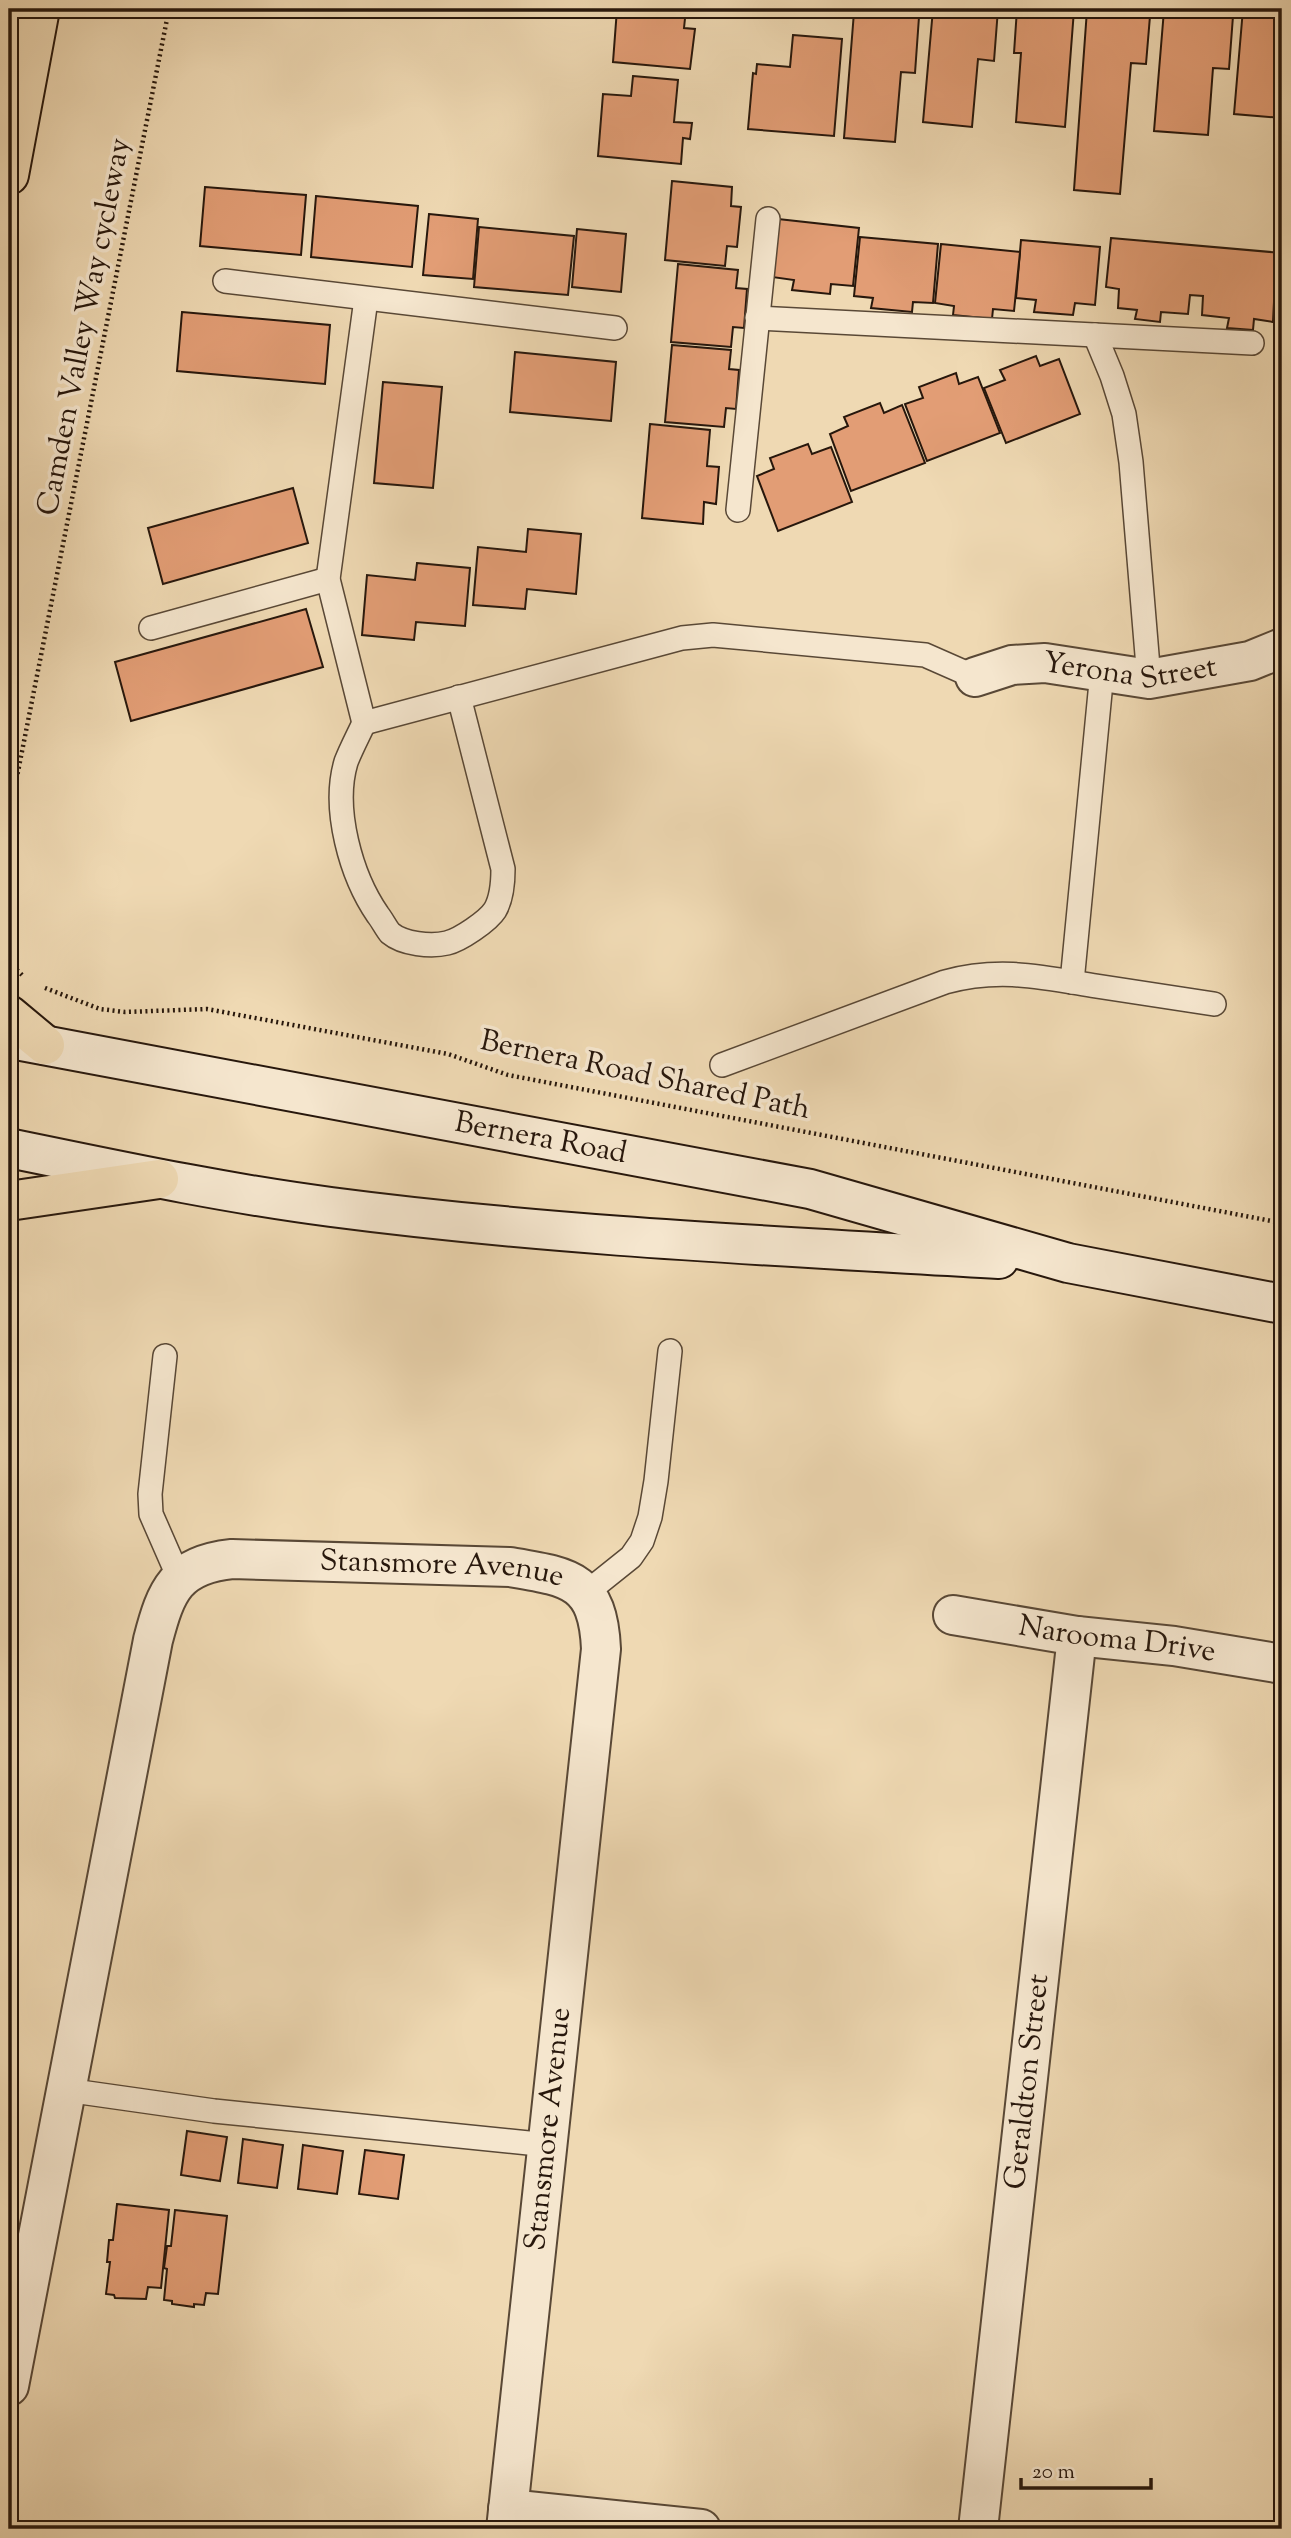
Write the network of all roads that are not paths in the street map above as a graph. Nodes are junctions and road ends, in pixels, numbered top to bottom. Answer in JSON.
{"nodes":[{"id":1,"x":40,"y":9,"type":"edge"},
{"id":2,"x":9,"y":175,"type":"edge"},
{"id":3,"x":768,"y":219,"type":"dead end"},
{"id":4,"x":225,"y":282,"type":"dead end"},
{"id":5,"x":366,"y":299,"type":"junction"},
{"id":6,"x":757,"y":318,"type":"junction"},
{"id":7,"x":615,"y":328,"type":"dead end"},
{"id":8,"x":1095,"y":335,"type":"junction"},
{"id":9,"x":1252,"y":343,"type":"dead end"},
{"id":10,"x":738,"y":510,"type":"dead end"},
{"id":11,"x":328,"y":579,"type":"junction"},
{"id":12,"x":151,"y":628,"type":"dead end"},
{"id":13,"x":1282,"y":648,"type":"edge"},
{"id":14,"x":1102,"y":672,"type":"junction"},
{"id":15,"x":975,"y":677,"type":"joint"},
{"id":16,"x":1149,"y":679,"type":"junction"},
{"id":17,"x":460,"y":697,"type":"junction"},
{"id":18,"x":364,"y":723,"type":"junction"},
{"id":19,"x":1072,"y":982,"type":"junction"},
{"id":20,"x":1214,"y":1004,"type":"dead end"},
{"id":21,"x":9,"y":1015,"type":"edge"},
{"id":22,"x":27,"y":1042,"type":"edge"},
{"id":23,"x":722,"y":1065,"type":"dead end"},
{"id":24,"x":9,"y":1148,"type":"edge"},
{"id":25,"x":159,"y":1179,"type":"junction"},
{"id":26,"x":9,"y":1201,"type":"edge"},
{"id":27,"x":1068,"y":1263,"type":"junction"},
{"id":28,"x":1282,"y":1304,"type":"edge"},
{"id":29,"x":670,"y":1351,"type":"dead end"},
{"id":30,"x":165,"y":1356,"type":"dead end"},
{"id":31,"x":180,"y":1578,"type":"junction"},
{"id":32,"x":586,"y":1593,"type":"junction"},
{"id":33,"x":953,"y":1615,"type":"dead end"},
{"id":34,"x":1077,"y":1636,"type":"junction"},
{"id":35,"x":1282,"y":1664,"type":"edge"},
{"id":36,"x":66,"y":2090,"type":"junction"},
{"id":37,"x":548,"y":2145,"type":"junction"},
{"id":38,"x":9,"y":2386,"type":"edge"},
{"id":39,"x":507,"y":2519,"type":"edge"},
{"id":40,"x":701,"y":2529,"type":"edge"},
{"id":41,"x":978,"y":2529,"type":"edge"}],
"edges":[{"from":1,"to":2,"type":"main road"},
{"from":3,"to":6,"type":"lane"},
{"from":4,"to":5,"type":"lane"},
{"from":5,"to":7,"type":"lane"},
{"from":5,"to":11,"type":"lane"},
{"from":6,"to":8,"type":"lane"},
{"from":6,"to":10,"type":"lane"},
{"from":8,"to":9,"type":"lane"},
{"from":8,"to":16,"type":"lane"},
{"from":11,"to":12,"type":"lane"},
{"from":11,"to":18,"type":"lane"},
{"from":13,"to":16,"type":"street","name":"Yerona Street"},
{"from":14,"to":15,"type":"street","name":"Yerona Street"},
{"from":14,"to":16,"type":"street","name":"Yerona Street"},
{"from":14,"to":19,"type":"lane"},
{"from":15,"to":17,"type":"lane"},
{"from":17,"to":18,"type":"lane"},
{"from":17,"to":18,"type":"lane"},
{"from":19,"to":20,"type":"lane"},
{"from":19,"to":23,"type":"lane"},
{"from":21,"to":22,"type":"main road"},
{"from":22,"to":27,"type":"street","name":"Bernera Road"},
{"from":24,"to":25,"type":"street","name":"Bernera Road"},
{"from":25,"to":26,"type":"main road"},
{"from":25,"to":27,"type":"street","name":"Bernera Road"},
{"from":27,"to":28,"type":"street","name":"Bernera Road"},
{"from":29,"to":32,"type":"lane"},
{"from":30,"to":31,"type":"lane"},
{"from":31,"to":32,"type":"street","name":"Stansmore Avenue"},
{"from":31,"to":36,"type":"street"},
{"from":32,"to":37,"type":"street","name":"Stansmore Avenue"},
{"from":33,"to":34,"type":"street","name":"Narooma Drive"},
{"from":34,"to":35,"type":"street","name":"Narooma Drive"},
{"from":34,"to":41,"type":"street","name":"Geraldton Street"},
{"from":36,"to":37,"type":"lane"},
{"from":36,"to":38,"type":"street"},
{"from":37,"to":39,"type":"street","name":"Stansmore Avenue"},
{"from":39,"to":40,"type":"street"}]}
